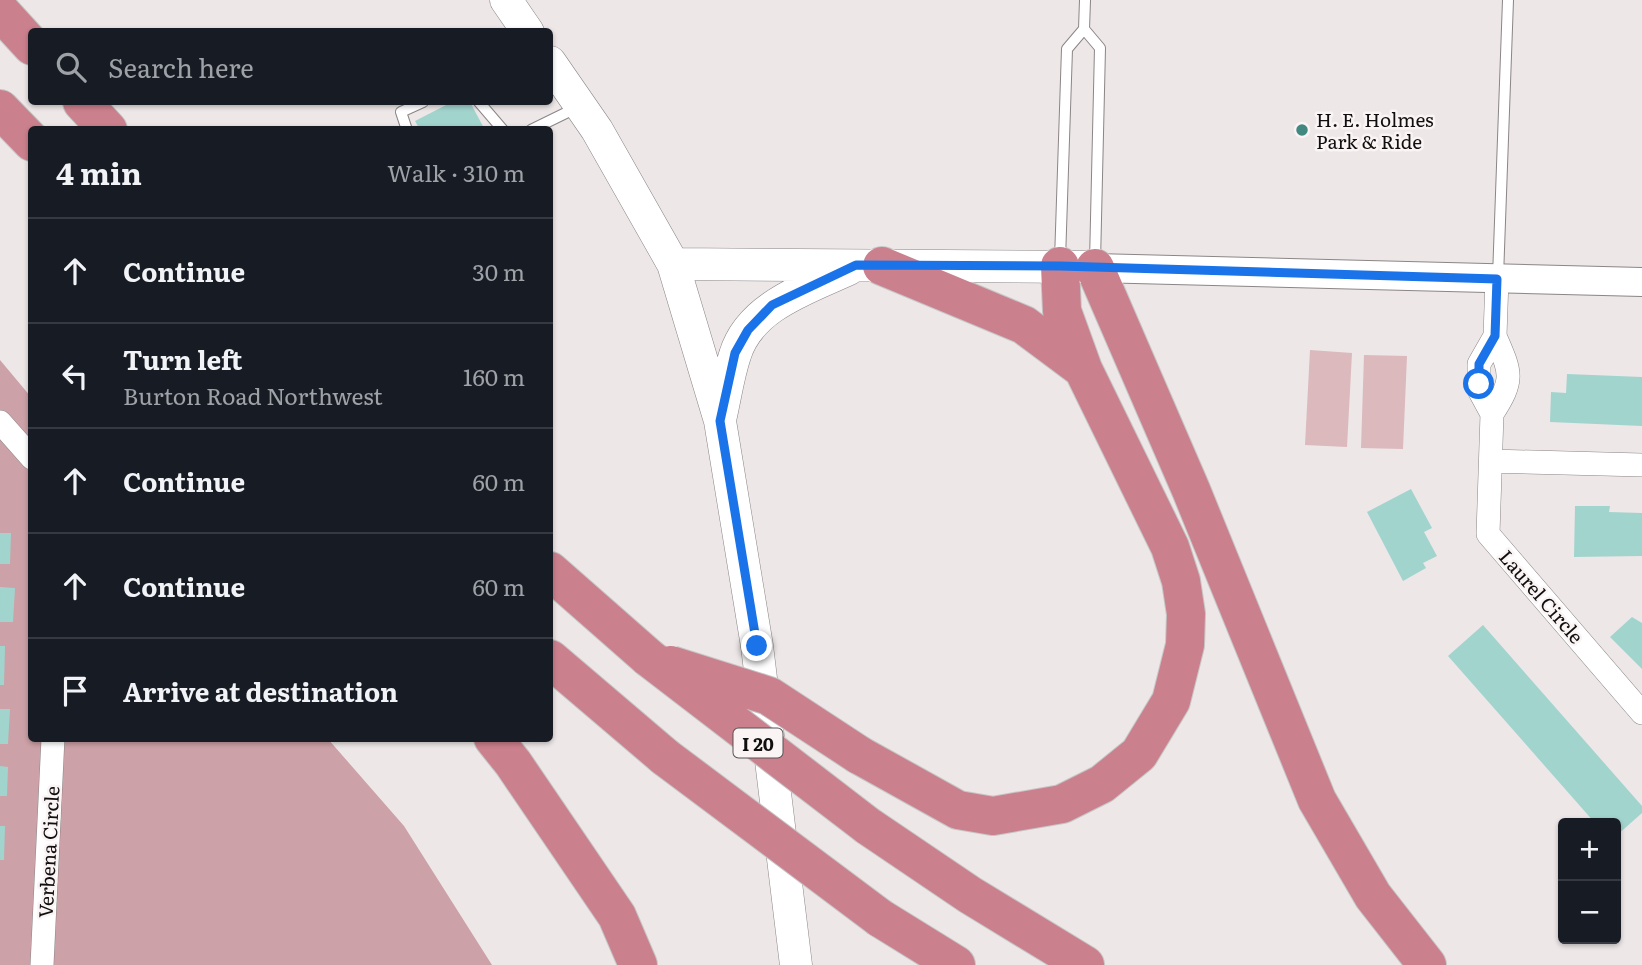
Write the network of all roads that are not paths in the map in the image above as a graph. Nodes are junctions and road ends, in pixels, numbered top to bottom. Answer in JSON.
{"nodes":[{"id":1,"x":506,"y":0,"type":"edge"},
{"id":2,"x":1085,"y":0,"type":"edge"},
{"id":3,"x":1508,"y":0,"type":"edge"},
{"id":4,"x":0,"y":11,"type":"edge"},
{"id":5,"x":525,"y":28,"type":"edge"},
{"id":6,"x":1084,"y":29,"type":"junction"},
{"id":7,"x":28,"y":42,"type":"edge"},
{"id":8,"x":553,"y":66,"type":"edge"},
{"id":9,"x":85,"y":105,"type":"edge"},
{"id":10,"x":416,"y":105,"type":"edge"},
{"id":11,"x":482,"y":105,"type":"edge"},
{"id":12,"x":580,"y":106,"type":"junction"},
{"id":13,"x":15,"y":125,"type":"edge"},
{"id":14,"x":104,"y":126,"type":"edge"},
{"id":15,"x":406,"y":126,"type":"edge"},
{"id":16,"x":500,"y":126,"type":"edge"},
{"id":17,"x":539,"y":126,"type":"edge"},
{"id":18,"x":28,"y":149,"type":"edge"},
{"id":19,"x":673,"y":264,"type":"junction"},
{"id":20,"x":869,"y":265,"type":"junction"},
{"id":21,"x":1077,"y":267,"type":"junction"},
{"id":22,"x":1497,"y":279,"type":"junction"},
{"id":23,"x":1642,"y":282,"type":"edge"},
{"id":24,"x":1083,"y":369,"type":"junction"},
{"id":25,"x":720,"y":421,"type":"junction"},
{"id":26,"x":0,"y":422,"type":"edge"},
{"id":27,"x":28,"y":454,"type":"edge"},
{"id":28,"x":1491,"y":461,"type":"junction"},
{"id":29,"x":1642,"y":465,"type":"edge"},
{"id":30,"x":553,"y":574,"type":"edge"},
{"id":31,"x":649,"y":658,"type":"junction"},
{"id":32,"x":553,"y":662,"type":"edge"},
{"id":33,"x":1642,"y":713,"type":"edge"},
{"id":34,"x":53,"y":742,"type":"edge"},
{"id":35,"x":496,"y":742,"type":"edge"},
{"id":36,"x":880,"y":918,"type":"junction"},
{"id":37,"x":42,"y":965,"type":"edge"},
{"id":38,"x":638,"y":965,"type":"edge"},
{"id":39,"x":796,"y":965,"type":"edge"},
{"id":40,"x":930,"y":965,"type":"edge"},
{"id":41,"x":956,"y":965,"type":"edge"},
{"id":42,"x":1085,"y":965,"type":"edge"},
{"id":43,"x":1427,"y":965,"type":"edge"}],
"edges":[{"from":1,"to":5,"type":"main road"},
{"from":2,"to":6,"type":"lane"},
{"from":3,"to":22,"type":"lane"},
{"from":4,"to":7,"type":"highway"},
{"from":6,"to":21,"type":"lane"},
{"from":6,"to":21,"type":"lane"},
{"from":8,"to":12,"type":"main road"},
{"from":9,"to":14,"type":"highway"},
{"from":10,"to":15,"type":"lane"},
{"from":11,"to":16,"type":"lane"},
{"from":12,"to":17,"type":"lane"},
{"from":12,"to":19,"type":"main road"},
{"from":13,"to":18,"type":"highway"},
{"from":19,"to":20,"type":"main road"},
{"from":19,"to":25,"type":"main road"},
{"from":20,"to":21,"type":"main road"},
{"from":20,"to":24,"type":"highway"},
{"from":20,"to":25,"type":"main road"},
{"from":21,"to":22,"type":"street"},
{"from":21,"to":24,"type":"highway"},
{"from":21,"to":43,"type":"highway"},
{"from":22,"to":23,"type":"street"},
{"from":22,"to":28,"type":"street","name":"Laurel Circle"},
{"from":24,"to":31,"type":"highway","bridge":true},
{"from":25,"to":39,"type":"main road"},
{"from":26,"to":27,"type":"street"},
{"from":28,"to":29,"type":"street"},
{"from":28,"to":33,"type":"street","name":"Laurel Circle"},
{"from":30,"to":31,"type":"highway","number":"I 20"},
{"from":31,"to":42,"type":"highway","number":"I 20","bridge":true},
{"from":32,"to":36,"type":"highway","bridge":true},
{"from":34,"to":37,"type":"street","name":"Verbena Circle"},
{"from":35,"to":38,"type":"highway"},
{"from":36,"to":40,"type":"highway"},
{"from":36,"to":41,"type":"highway"}]}
